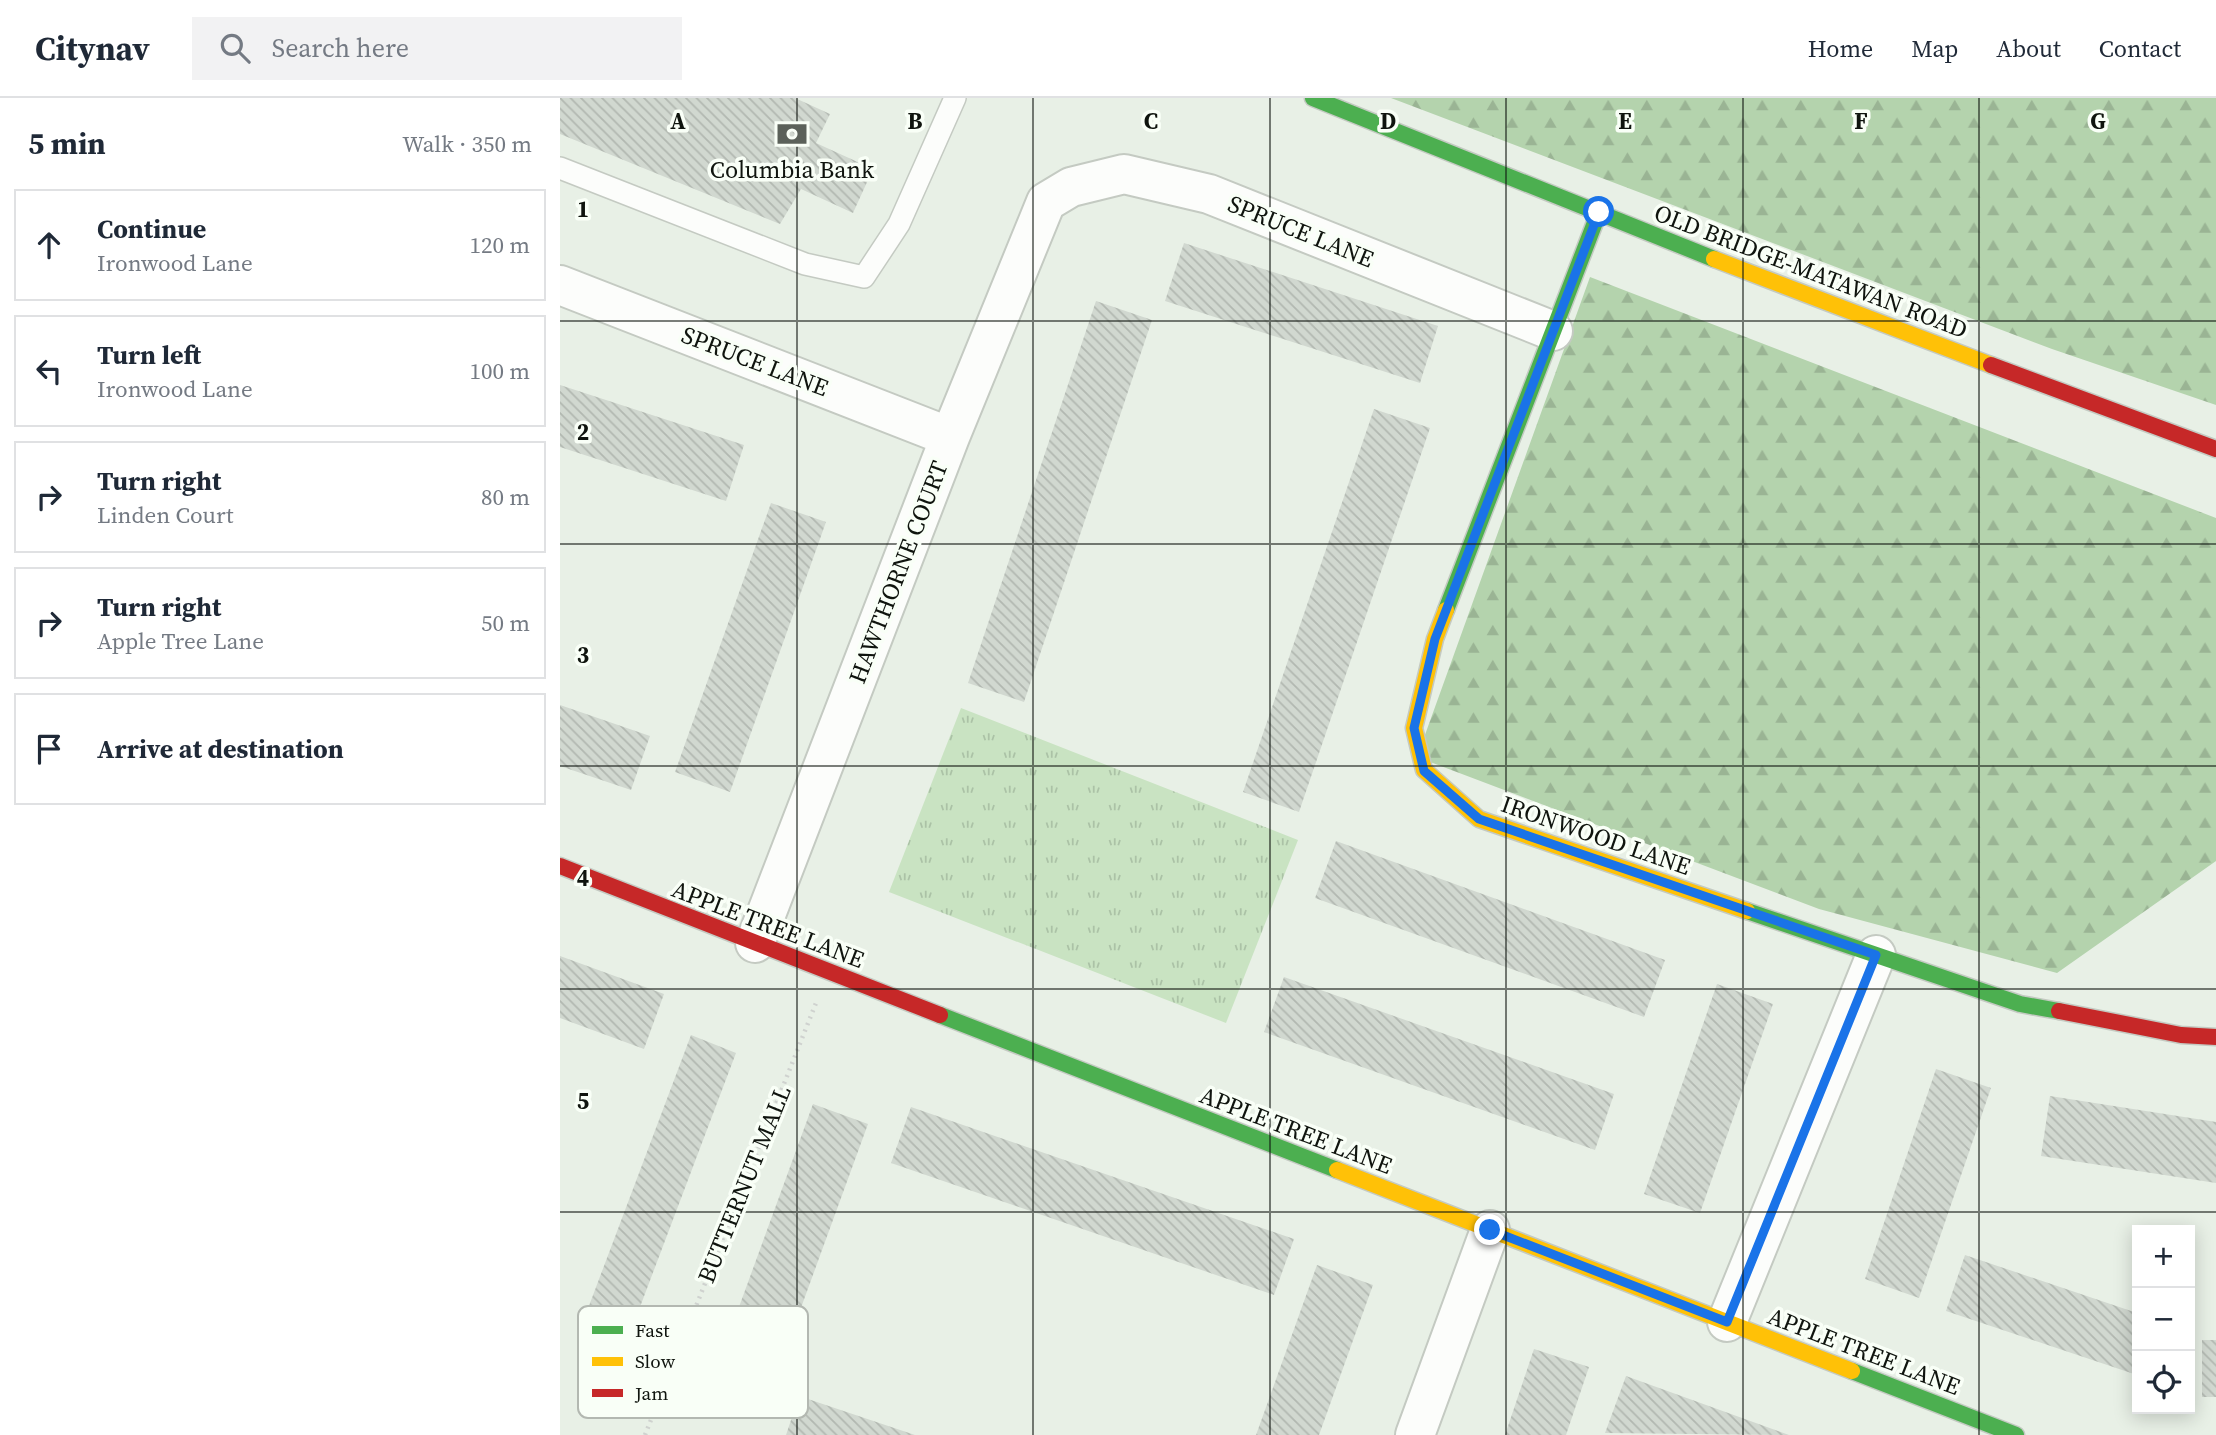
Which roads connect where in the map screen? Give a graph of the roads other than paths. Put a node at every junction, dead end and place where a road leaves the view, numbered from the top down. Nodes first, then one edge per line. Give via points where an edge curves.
1 (1313, 98) edge
2 (947, 100) edge
3 (560, 168) edge
4 (1046, 202) joint
5 (1599, 212) junction
6 (560, 285) edge
7 (1553, 331) junction
8 (950, 437) junction
9 (2216, 449) edge
10 (560, 866) edge
11 (755, 943) junction
12 (1876, 955) junction
13 (2216, 1037) edge
14 (1490, 1230) junction
15 (1727, 1322) junction
16 (1415, 1435) edge
17 (2016, 1435) edge

1 - 5 street, OLD BRIDGE-MATAWAN ROAD
2 - 3 lane via 899,224 864,277 805,264
4 - 7 street, SPRUCE LANE via 1071,187 1124,174 1209,194
4 - 8 street, HAWTHORNE COURT
5 - 7 street, IRONWOOD LANE
5 - 9 street, OLD BRIDGE-MATAWAN ROAD via 1794,291
6 - 8 street, SPRUCE LANE
7 - 12 street, IRONWOOD LANE via 1435,639 1414,728 1424,771 1479,819
8 - 11 street, HAWTHORNE COURT
10 - 11 street, APPLE TREE LANE
11 - 14 street, APPLE TREE LANE
12 - 13 street, IRONWOOD LANE via 2020,1004 2181,1035
12 - 15 street
14 - 15 street, APPLE TREE LANE
14 - 16 street
15 - 17 street, APPLE TREE LANE

